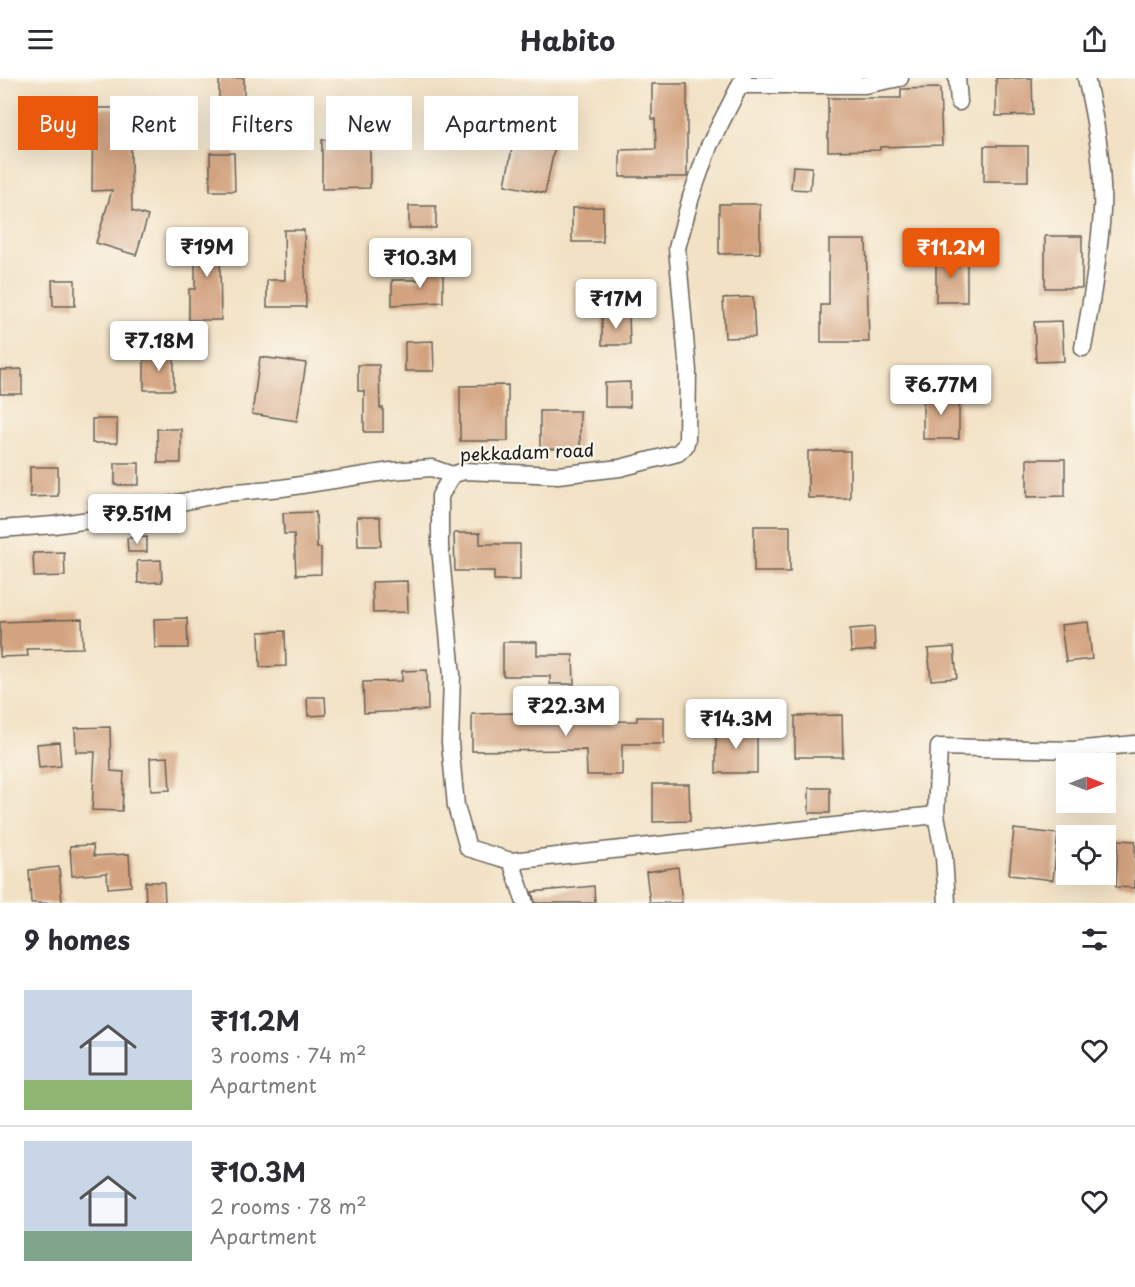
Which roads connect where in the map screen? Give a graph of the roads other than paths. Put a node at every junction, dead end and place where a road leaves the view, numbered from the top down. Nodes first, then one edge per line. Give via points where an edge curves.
1 (900, 78) edge
2 (957, 78) edge
3 (1086, 78) edge
4 (741, 82) edge
5 (959, 102) dead end
6 (1083, 348) dead end
7 (452, 475) junction
8 (0, 529) edge
9 (1135, 744) edge
10 (936, 815) junction
11 (511, 861) junction
12 (525, 903) edge
13 (947, 903) edge

1 - 4 street via 865,85
2 - 5 street
3 - 6 street via 1098,130 1102,208
4 - 7 street, pekkadam road via 709,146 677,248 688,371 685,446 678,453 620,468 558,475 464,471
7 - 8 street via 432,468 391,471 225,493 110,517
7 - 11 street, pekkadam road via 440,496 440,547 452,675 450,742 456,806 468,848
9 - 10 street via 1074,750 939,747
10 - 11 street
10 - 13 street
11 - 12 street

